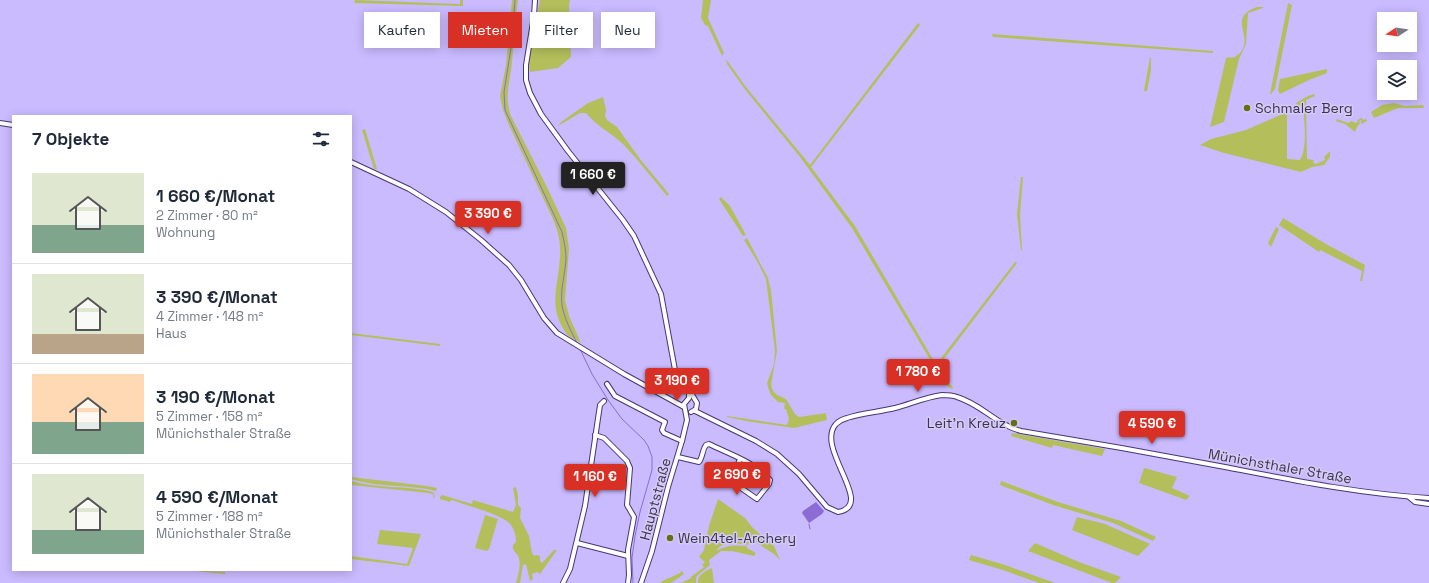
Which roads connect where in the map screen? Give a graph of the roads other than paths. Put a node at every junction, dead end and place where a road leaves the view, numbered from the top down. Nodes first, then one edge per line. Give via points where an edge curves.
1 (535, 0) edge
2 (0, 123) edge
3 (12, 125) edge
4 (352, 162) edge
5 (607, 384) dead end
6 (687, 387) junction
7 (688, 400) junction
8 (604, 401) dead end
9 (675, 401) junction
10 (696, 403) junction
11 (685, 408) junction
12 (693, 411) junction
13 (704, 415) junction
14 (687, 420) junction
15 (595, 435) junction
16 (682, 441) junction
17 (678, 457) junction
18 (740, 459) junction
19 (1409, 497) junction
20 (1429, 498) edge
21 (1429, 504) edge
22 (577, 543) junction
23 (628, 556) junction
24 (563, 583) edge
25 (628, 583) edge
26 (641, 583) edge

1 - 6 street via 526,65 526,80 530,93 535,105 564,146 634,236 661,294 675,370
2 - 3 street
4 - 9 street, Münichsthaler Straße via 419,194 446,212 503,259 548,324 558,333 628,377
5 - 16 street via 615,396 664,422 664,433
6 - 7 street via 690,393
6 - 10 street
7 - 9 street
7 - 10 street via 692,399
7 - 11 street
8 - 15 street via 600,405
9 - 11 street, Münichsthaler Straße
10 - 12 street, Hauptstraße
10 - 13 street
11 - 12 street, Münichsthaler Straße
11 - 14 street, Hauptstraße
12 - 13 street, Münichsthaler Straße
12 - 14 street, Hauptstraße
13 - 19 street, Münichsthaler Straße via 777,454 827,507 838,512 850,505 852,498 831,445 836,425 846,418 942,395 969,401 1004,424 1021,431 1335,487
14 - 16 street, Hauptstraße
15 - 22 street via 588,494
15 - 23 street via 604,438 627,461 630,468 627,505 634,517
16 - 17 street, Hauptstraße
17 - 18 street via 699,462 704,447 709,444
17 - 26 street, Hauptstraße via 654,546
18 - 18 street via 731,481 757,499 770,480
19 - 20 street, Münichsthaler Straße
19 - 21 street via 1415,502
22 - 23 street
22 - 24 street
23 - 25 street

